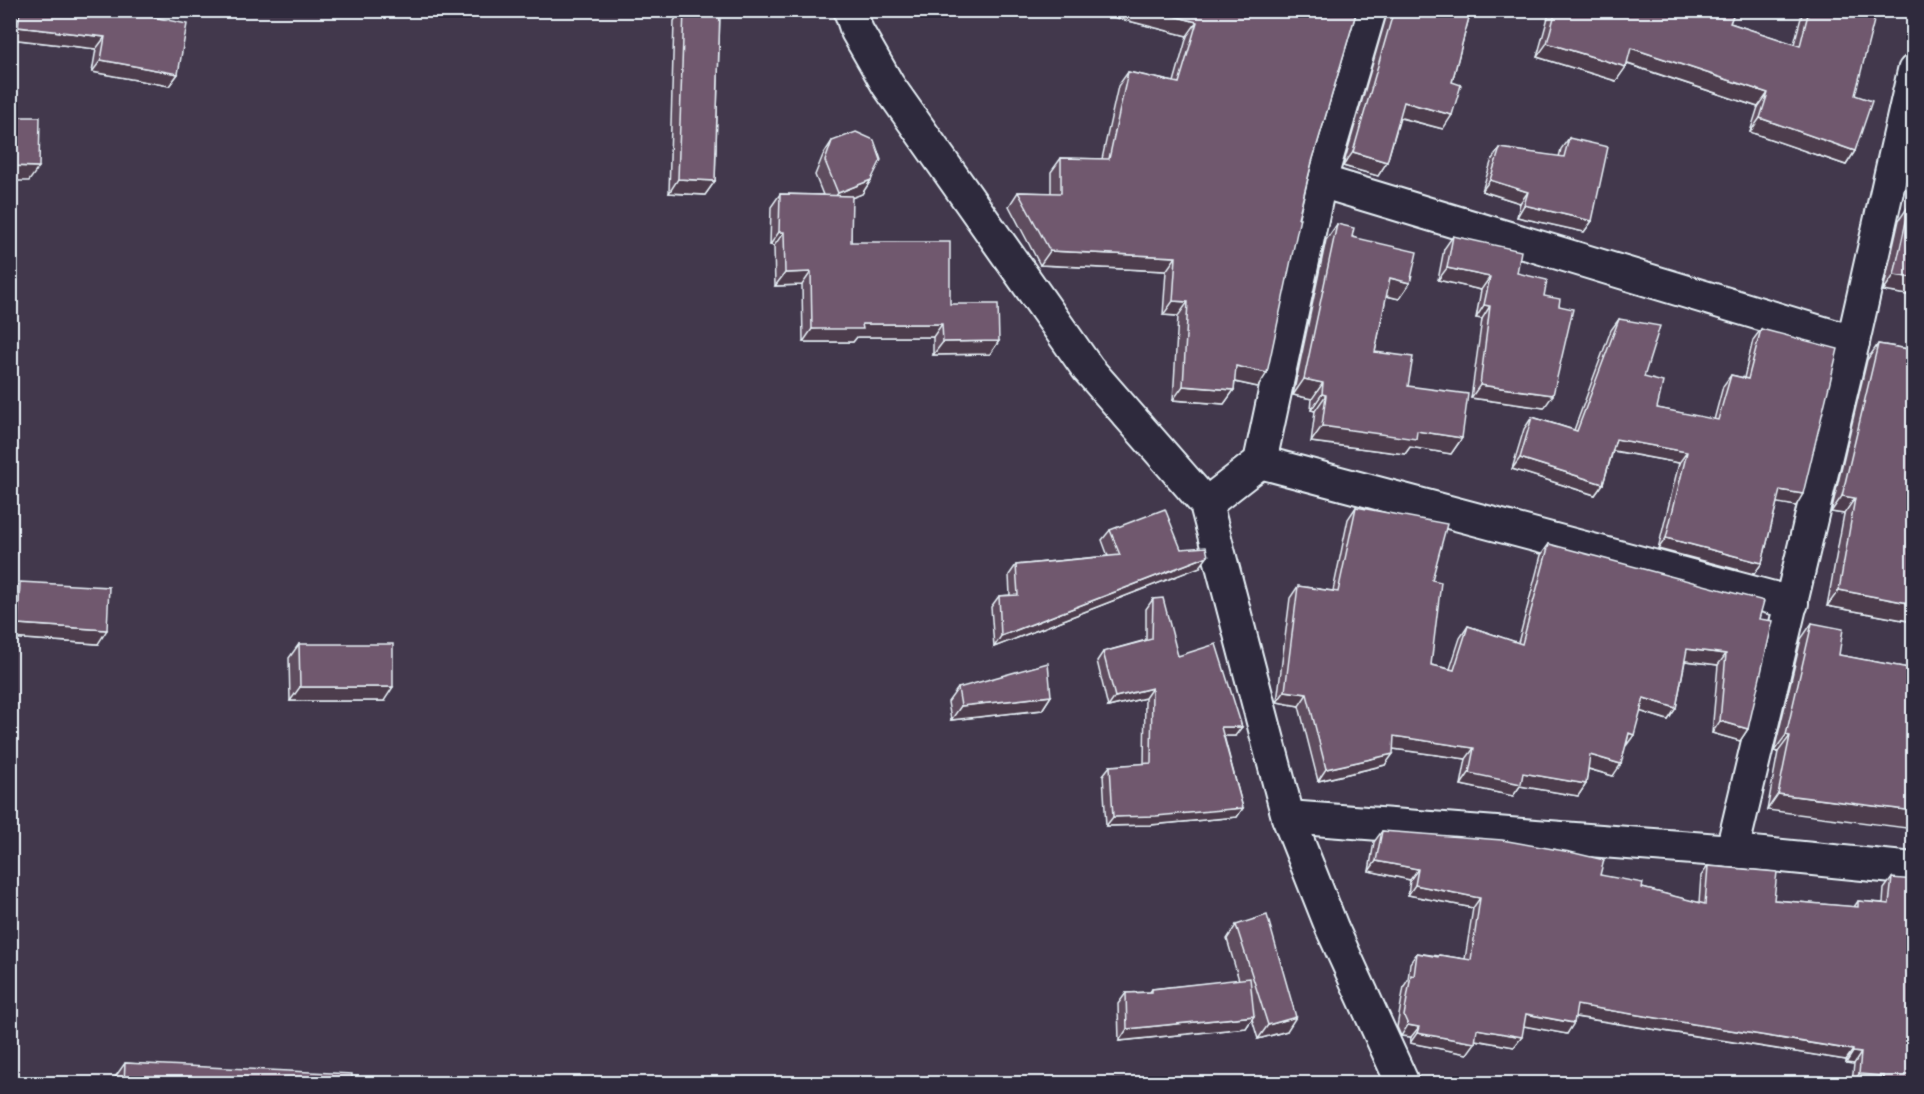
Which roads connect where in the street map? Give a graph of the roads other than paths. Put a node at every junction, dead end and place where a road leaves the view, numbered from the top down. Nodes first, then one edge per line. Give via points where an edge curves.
1 (850, 10) edge
2 (1370, 10) edge
3 (1914, 71) edge
4 (1320, 181) junction
5 (1899, 201) edge
6 (1853, 342) junction
7 (1260, 462) junction
8 (1206, 504) junction
9 (1792, 603) junction
10 (1288, 817) junction
11 (1732, 851) junction
12 (1914, 869) edge
13 (1403, 1083) edge

1 - 8 street via 857,31 888,84 1088,369
2 - 4 street
3 - 5 street
4 - 6 street
4 - 7 street
5 - 6 street
6 - 9 street
7 - 8 street
7 - 9 street
8 - 10 street
9 - 11 street
10 - 11 street
10 - 13 street via 1332,927
11 - 12 street

